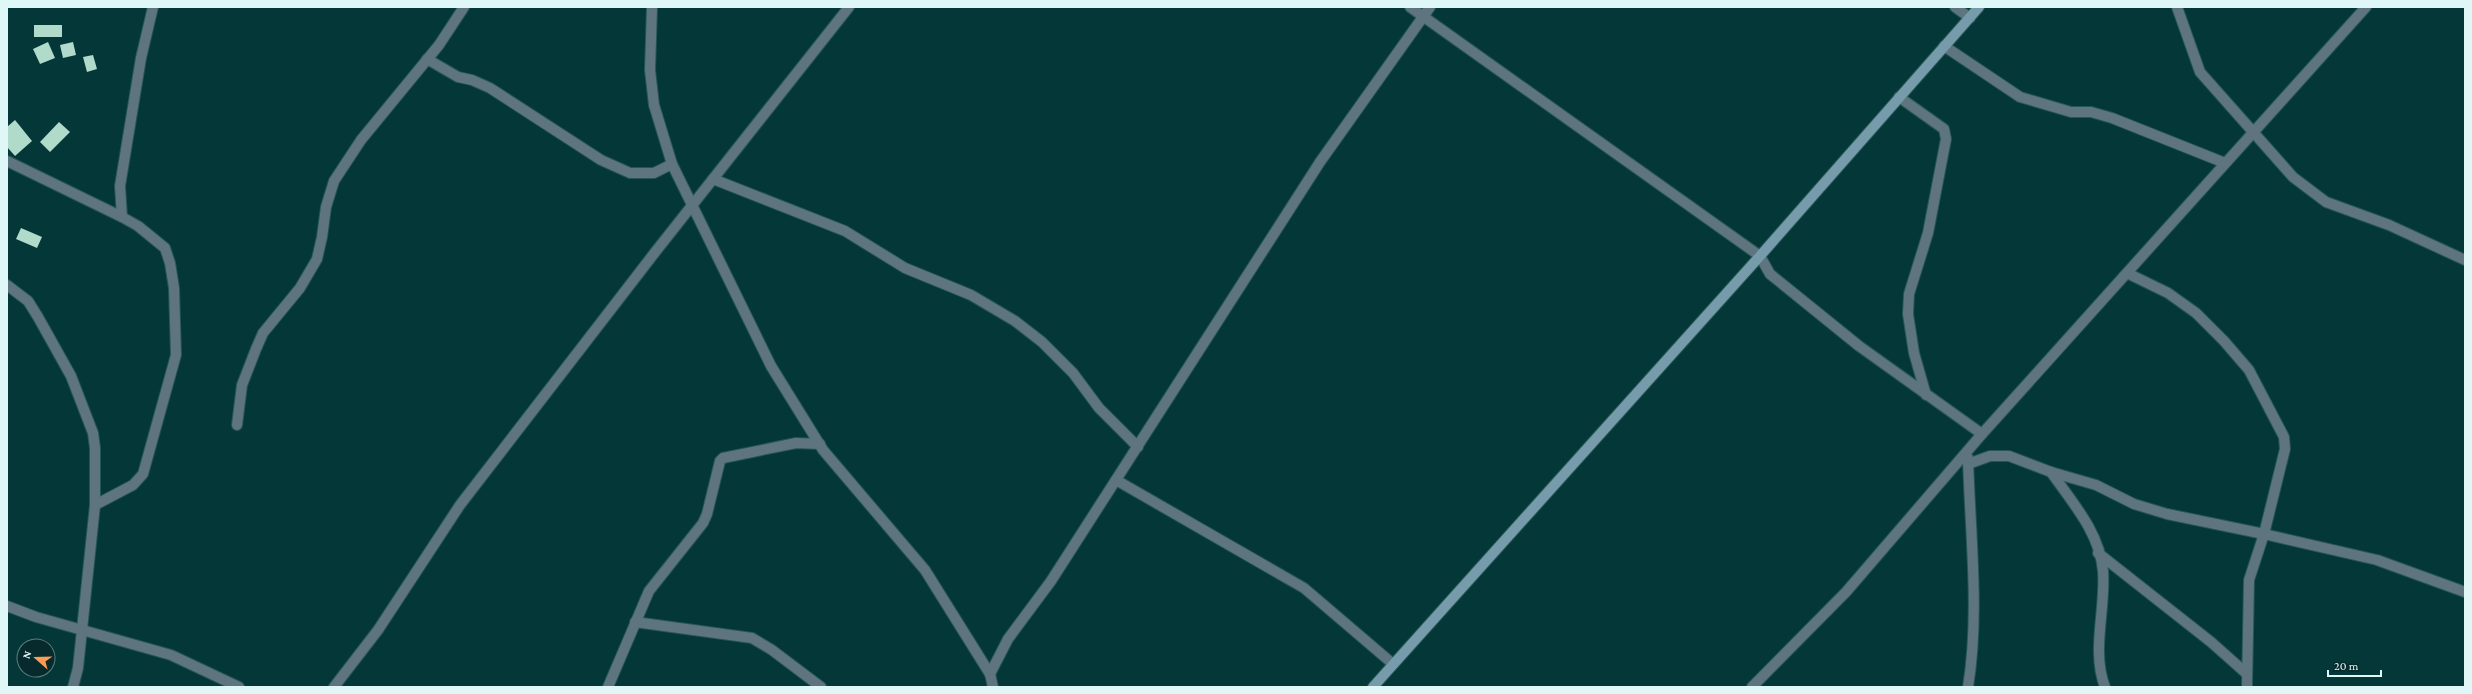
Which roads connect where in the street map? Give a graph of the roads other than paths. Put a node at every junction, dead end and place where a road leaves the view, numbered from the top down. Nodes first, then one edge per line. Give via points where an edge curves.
1 (153, 7) edge
2 (464, 7) edge
3 (652, 7) edge
4 (849, 7) edge
5 (1410, 7) edge
6 (1430, 7) edge
7 (1955, 7) edge
8 (1978, 7) edge
9 (2177, 7) edge
10 (2366, 7) edge
11 (1424, 16) junction
12 (1970, 18) junction
13 (1944, 46) junction
14 (427, 59) junction
15 (1899, 97) junction
16 (2253, 133) junction
17 (7, 160) edge
18 (2225, 163) junction
19 (672, 164) junction
20 (713, 179) junction
21 (693, 204) junction
22 (122, 217) junction
23 (1760, 256) junction
24 (2465, 260) edge
25 (2127, 273) junction
26 (7, 285) edge
27 (1926, 396) junction
28 (237, 425) dead end
29 (1982, 434) junction
30 (820, 444) junction
31 (1138, 447) junction
32 (1968, 452) junction
33 (1968, 464) junction
34 (2051, 472) junction
35 (1116, 480) junction
36 (95, 505) junction
37 (2264, 534) junction
38 (2098, 553) junction
39 (2465, 592) edge
40 (7, 606) edge
41 (635, 622) junction
42 (80, 630) junction
43 (1393, 664) junction
44 (990, 674) junction
45 (2247, 674) junction
46 (73, 687) edge
47 (239, 687) edge
48 (334, 687) edge
49 (608, 687) edge
50 (821, 687) edge
51 (993, 687) edge
52 (1373, 687) edge
53 (1752, 687) edge
54 (1968, 687) edge
55 (2105, 687) edge
56 (2247, 687) edge

1 - 22 street via 141,58 120,186
2 - 14 street
3 - 19 street via 650,70 654,105
4 - 20 street
5 - 11 street
6 - 11 street
7 - 12 street
8 - 12 main road
9 - 16 street via 2200,72
10 - 16 street
11 - 23 street
11 - 31 street via 1316,169
12 - 13 main road
13 - 15 main road
13 - 18 street via 2020,97 2044,106 2071,112 2091,112 2112,118
14 - 19 street via 458,77 490,88 601,160 630,173 654,172
14 - 28 street via 361,140 334,181 326,208 317,259 300,288 261,338 242,385
15 - 23 main road
15 - 27 street via 1944,129 1946,139 1928,233 1909,294 1908,314 1914,353
16 - 18 street
16 - 24 street via 2293,177 2326,202 2389,225
17 - 22 street
18 - 25 street
19 - 21 street
20 - 21 street
20 - 31 street via 844,231 905,268 971,295 1015,321 1042,342 1073,373 1099,408
21 - 30 street via 772,366
21 - 48 street via 460,505 378,630
22 - 36 street via 138,226 165,248 174,288 176,355 142,474 133,485
23 - 27 street via 1770,274
23 - 43 main road
25 - 29 street
25 - 37 street via 2168,293 2196,313 2249,370 2272,412 2284,437 2285,449
26 - 36 street via 28,301 71,376 93,433
27 - 29 street
29 - 32 street
30 - 41 street via 796,443 723,458 703,523 649,591
30 - 44 street via 925,570
31 - 35 street
32 - 33 street
32 - 53 street via 1846,592
33 - 34 street via 1990,456 2009,456
33 - 54 street via 1974,618 1973,658
34 - 37 street via 2096,485 2134,504 2167,514
34 - 38 street via 2093,533
35 - 43 street via 1304,588
35 - 44 street via 1050,581 1008,639
36 - 42 street
37 - 39 street via 2377,560
37 - 45 street via 2249,580
38 - 45 street via 2211,642
38 - 55 street via 2103,570 2098,658
40 - 42 street
41 - 49 street
41 - 50 street via 752,638 778,654
42 - 46 street via 78,668
42 - 47 street via 171,655
43 - 52 main road
44 - 51 street
45 - 56 street

